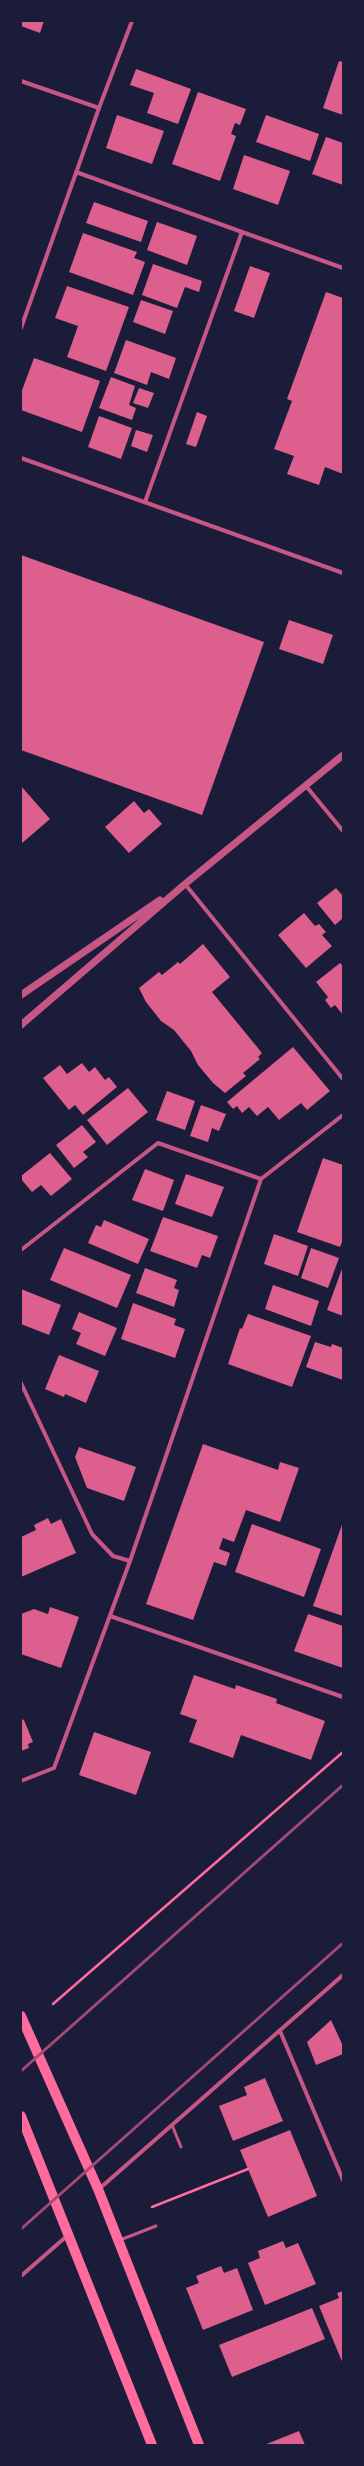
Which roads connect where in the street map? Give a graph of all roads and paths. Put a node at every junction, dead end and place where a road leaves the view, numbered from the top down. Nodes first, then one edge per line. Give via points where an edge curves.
1 (132, 21) edge
2 (21, 81) edge
3 (99, 108) junction
4 (76, 172) junction
5 (242, 232) junction
6 (343, 268) edge
7 (21, 328) edge
8 (21, 458) edge
9 (145, 502) junction
10 (343, 573) edge
11 (343, 755) edge
12 (306, 786) junction
13 (343, 831) edge
14 (185, 884) junction
15 (21, 995) edge
16 (21, 1025) edge
17 (343, 1079) edge
18 (343, 1115) edge
19 (261, 1179) junction
20 (21, 1250) edge
21 (21, 1383) edge
22 (130, 1561) junction
23 (110, 1616) junction
24 (343, 1697) edge
25 (343, 1752) edge
26 (21, 1781) edge
27 (343, 1975) edge
28 (53, 2004) dead end
29 (21, 2016) edge
30 (280, 2030) junction
31 (21, 2116) edge
32 (172, 2125) junction
33 (181, 2147) dead end
34 (248, 2169) dead end
35 (343, 2180) edge
36 (98, 2189) junction
37 (150, 2208) dead end
38 (156, 2226) dead end
39 (68, 2235) junction
40 (118, 2241) junction
41 (21, 2276) edge
42 (152, 2445) edge
43 (199, 2445) edge

1 - 3 street
2 - 3 street
3 - 4 street
4 - 5 street
4 - 7 street
5 - 6 street
5 - 9 street
8 - 9 street
9 - 10 street
11 - 12 street
12 - 13 street
12 - 14 street
14 - 15 street
14 - 16 street
14 - 17 street
18 - 19 street
19 - 20 street via 158,1142
19 - 22 street
21 - 22 street via 92,1534 113,1556
22 - 23 street
23 - 24 street
23 - 26 street via 54,1768
25 - 28 path
27 - 30 street
29 - 36 main road
30 - 32 street
30 - 35 street
31 - 39 main road
32 - 33 lane
32 - 36 street
34 - 37 path
36 - 40 main road
38 - 40 lane
39 - 41 street
39 - 42 main road
40 - 43 main road

